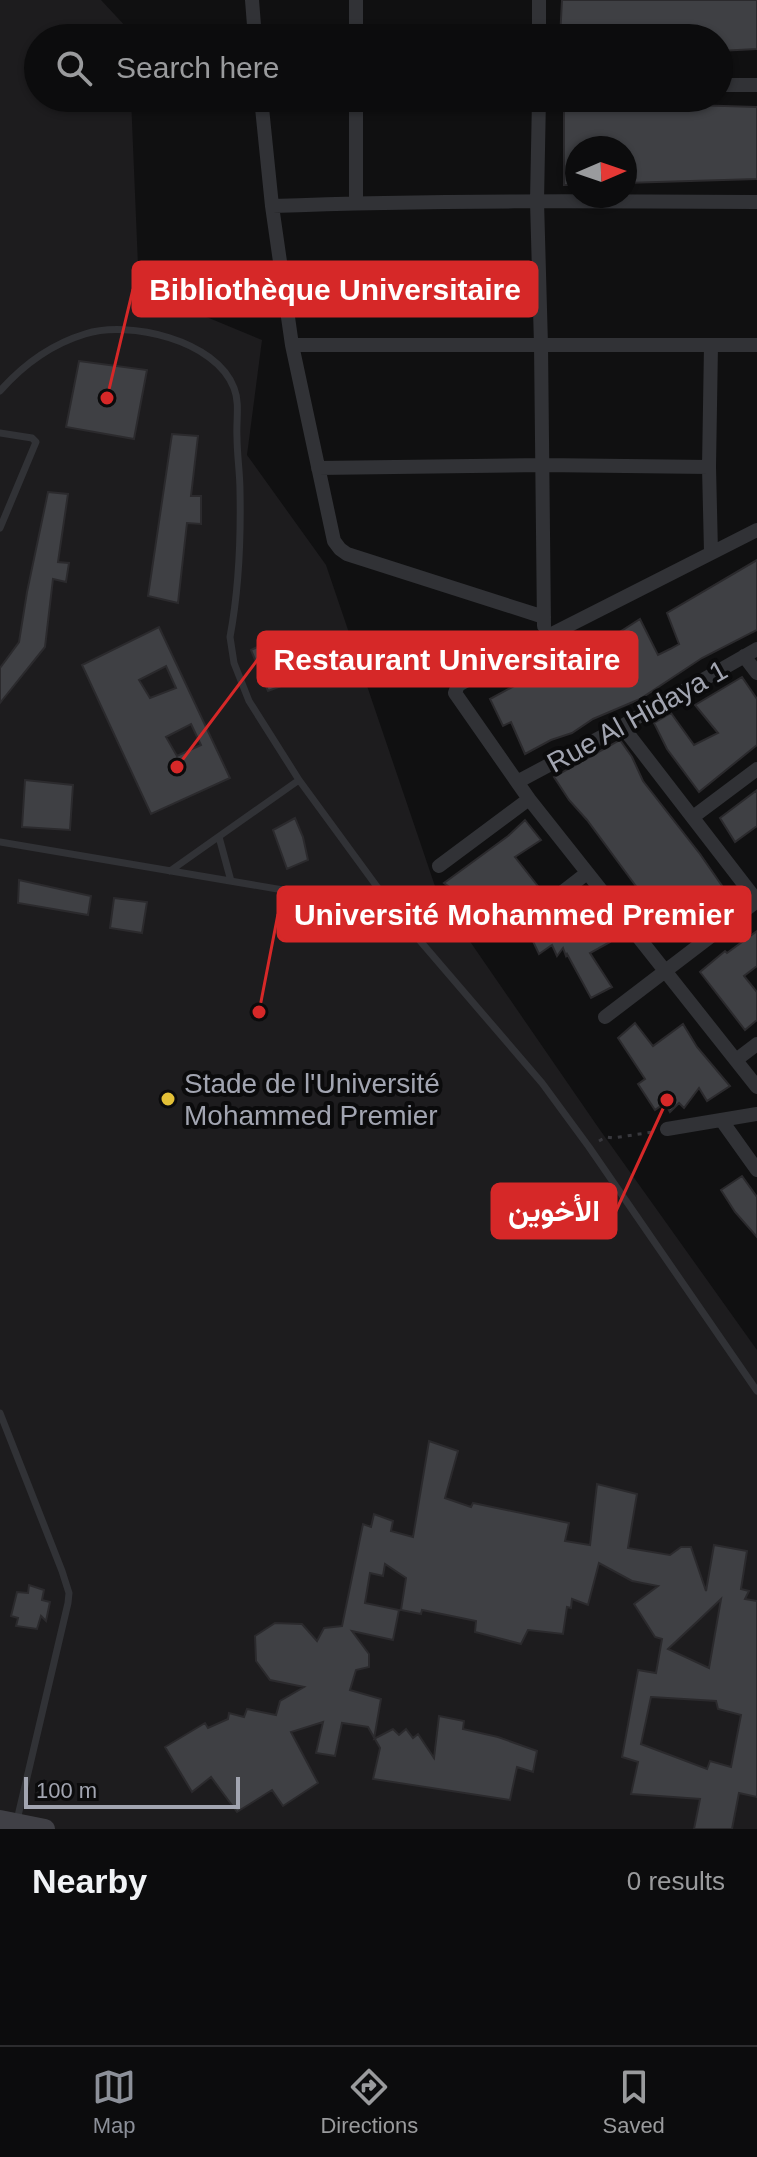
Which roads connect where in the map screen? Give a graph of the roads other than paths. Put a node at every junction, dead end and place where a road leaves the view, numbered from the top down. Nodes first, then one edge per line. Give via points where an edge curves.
1 (252, 0) edge
2 (356, 0) edge
3 (539, 0) edge
4 (254, 24) edge
5 (356, 24) edge
6 (539, 24) edge
7 (733, 85) edge
8 (757, 85) edge
9 (262, 112) edge
10 (356, 112) edge
11 (539, 112) edge
12 (537, 201) junction
13 (757, 202) edge
14 (356, 203) junction
15 (272, 206) junction
16 (292, 345) junction
17 (541, 345) junction
18 (711, 345) junction
19 (757, 345) edge
20 (0, 391) edge
21 (0, 433) edge
22 (542, 465) junction
23 (709, 467) junction
24 (318, 468) junction
25 (0, 528) edge
26 (757, 530) edge
27 (711, 552) junction
28 (544, 617) junction
29 (544, 638) junction
30 (751, 653) edge
31 (757, 673) edge
32 (622, 726) junction
33 (757, 769) edge
34 (299, 780) junction
35 (517, 782) junction
36 (529, 799) junction
37 (693, 817) junction
38 (219, 837) junction
39 (0, 842) edge
40 (439, 866) dead end
41 (170, 871) junction
42 (587, 873) junction
43 (231, 881) junction
44 (757, 901) edge
45 (397, 914) junction
46 (520, 925) dead end
47 (665, 971) junction
48 (605, 1017) dead end
49 (757, 1044) edge
50 (736, 1060) junction
51 (757, 1087) edge
52 (757, 1114) edge
53 (722, 1121) junction
54 (667, 1129) road end
55 (757, 1170) edge
56 (757, 1391) edge
57 (0, 1413) edge
58 (26, 1826) edge

1 - 4 street
2 - 5 street
3 - 6 street
7 - 8 street
9 - 15 street
10 - 14 street
11 - 12 street
12 - 13 street
12 - 14 street
12 - 17 street
14 - 15 street
15 - 16 street
16 - 17 street
16 - 24 street
17 - 18 street
17 - 22 street
18 - 19 street
18 - 23 street
20 - 34 lane via 48,351 83,334 112,329 177,339 206,354 229,378 236,395 240,491 231,649 249,701
21 - 25 lane via 36,442
22 - 23 street
22 - 24 street
22 - 28 street
23 - 27 street
24 - 28 street via 332,535 343,552
26 - 27 street
27 - 29 street
28 - 29 street
29 - 35 street via 455,689
30 - 31 street
30 - 32 street, Rue Al Hidaya 1
32 - 35 street, Rue Al Hidaya 1
32 - 37 street
33 - 37 street
34 - 38 lane
34 - 45 lane
35 - 36 street
36 - 40 street
36 - 42 street
37 - 44 street
38 - 41 lane
38 - 43 lane
39 - 41 lane
41 - 43 lane
42 - 46 street
42 - 47 street
43 - 45 lane
44 - 47 street
45 - 56 lane via 542,1083
47 - 48 street
47 - 50 street
49 - 50 street
50 - 51 street
52 - 53 street
53 - 54 street
53 - 55 street
57 - 58 lane via 69,1593

